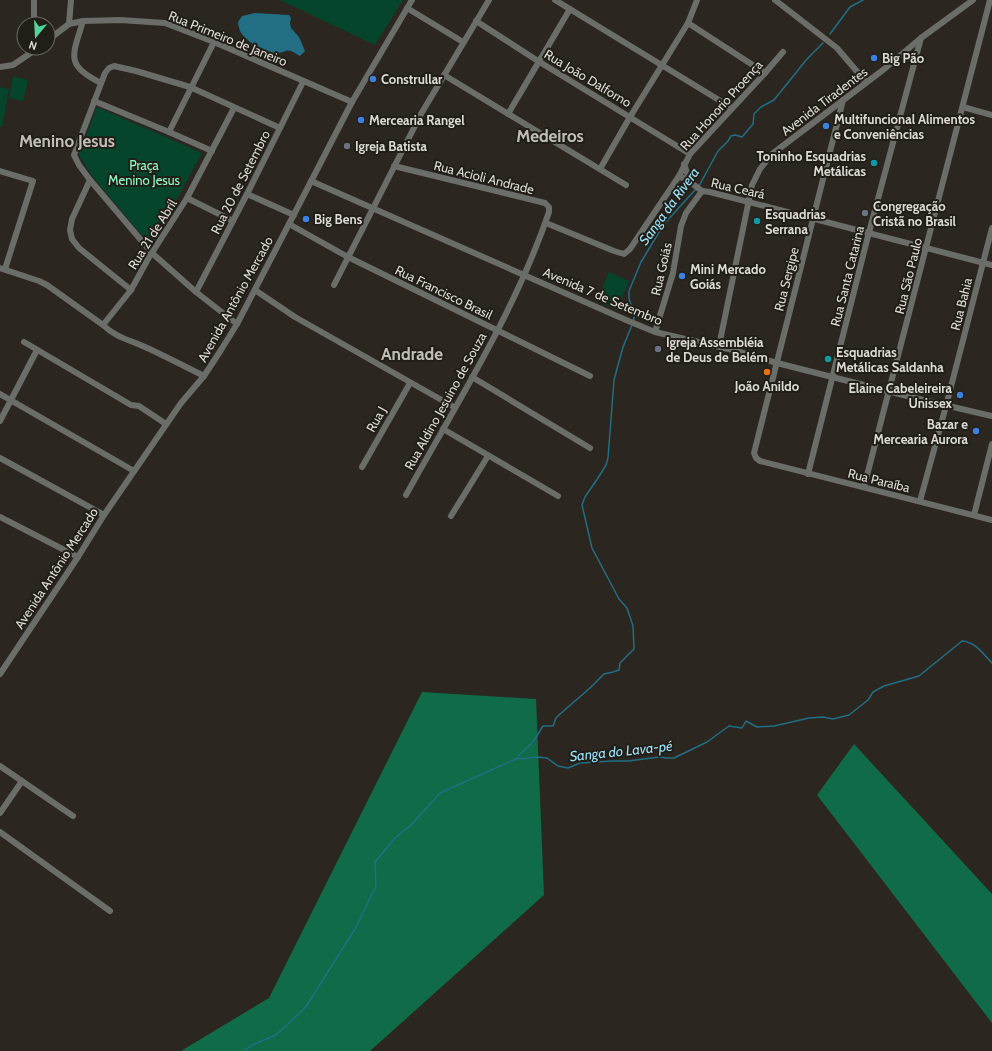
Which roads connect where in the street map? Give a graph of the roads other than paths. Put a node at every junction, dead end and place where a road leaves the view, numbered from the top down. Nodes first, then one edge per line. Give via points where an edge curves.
1 (34, 0) edge
2 (71, 0) edge
3 (412, 0) edge
4 (489, 0) edge
5 (555, 0) edge
6 (697, 0) edge
7 (775, 0) edge
8 (973, 0) edge
9 (990, 0) edge
10 (407, 8) junction
11 (570, 9) junction
12 (34, 16) edge
13 (83, 21) junction
14 (476, 21) junction
15 (69, 24) junction
16 (688, 24) junction
17 (56, 34) edge
18 (921, 38) junction
19 (214, 42) junction
20 (463, 42) junction
21 (783, 52) dead end
22 (25, 56) edge
23 (538, 61) junction
24 (662, 65) junction
25 (0, 67) edge
26 (765, 73) junction
27 (444, 75) junction
28 (303, 82) junction
29 (866, 82) junction
30 (101, 83) junction
31 (190, 88) junction
32 (843, 100) junction
33 (94, 102) junction
34 (352, 102) junction
35 (963, 107) junction
36 (234, 108) junction
37 (732, 108) junction
38 (508, 114) junction
39 (992, 115) edge
40 (630, 117) junction
41 (280, 128) junction
42 (169, 132) junction
43 (212, 151) junction
44 (690, 154) junction
45 (684, 164) junction
46 (394, 166) junction
47 (600, 170) junction
48 (0, 171) edge
49 (679, 176) junction
50 (90, 180) junction
51 (311, 181) junction
52 (690, 182) junction
53 (626, 185) dead end
54 (700, 190) junction
55 (247, 194) junction
56 (187, 198) junction
57 (749, 202) junction
58 (373, 208) junction
59 (294, 215) junction
60 (813, 219) junction
61 (233, 221) junction
62 (546, 223) junction
63 (289, 224) junction
64 (992, 228) edge
65 (869, 233) junction
66 (927, 248) junction
67 (152, 253) junction
68 (348, 257) junction
69 (982, 263) junction
70 (992, 265) edge
71 (2, 269) edge
72 (525, 275) junction
73 (334, 285) dead end
74 (131, 290) junction
75 (254, 290) junction
76 (196, 292) junction
77 (237, 324) junction
78 (103, 325) junction
79 (497, 330) junction
80 (655, 332) junction
81 (24, 342) dead end
82 (718, 346) junction
83 (37, 350) junction
84 (777, 363) junction
85 (204, 376) junction
86 (590, 376) dead end
87 (472, 377) junction
88 (833, 377) junction
89 (410, 383) junction
90 (890, 391) junction
91 (0, 394) edge
92 (11, 401) junction
93 (946, 406) junction
94 (454, 408) junction
95 (992, 416) edge
96 (0, 421) edge
97 (166, 424) junction
98 (443, 429) junction
99 (992, 444) edge
100 (590, 448) dead end
101 (488, 456) junction
102 (0, 458) edge
103 (760, 461) joint
104 (362, 467) dead end
105 (134, 472) junction
106 (808, 474) junction
107 (864, 487) junction
108 (406, 495) dead end
109 (558, 496) dead end
110 (920, 501) junction
111 (104, 515) junction
112 (974, 515) junction
113 (451, 516) dead end
114 (0, 517) edge
115 (992, 520) edge
116 (78, 557) junction
117 (0, 674) edge
118 (0, 766) edge
119 (22, 781) junction
120 (0, 813) edge
121 (73, 816) dead end
122 (0, 832) edge
123 (110, 911) dead end

1 - 12 street
2 - 15 street
3 - 10 street, Avenida Antônio Mercado
4 - 14 street
5 - 11 street
6 - 16 street
7 - 29 street via 837,48
8 - 18 street, Avenida Tiradentes
9 - 35 street, Rua São Paulo
10 - 20 street
10 - 34 street, Avenida Antônio Mercado
11 - 23 street
11 - 24 street
13 - 15 street, Rua Primeiro de Janeiro
13 - 19 street, Rua Primeiro de Janeiro via 165,23
13 - 30 street via 74,61 79,70
14 - 20 street
14 - 23 street, Rua João Dalforno
15 - 17 street, Rua Primeiro de Janeiro
16 - 24 street
16 - 26 street
18 - 29 street, Avenida Tiradentes
18 - 65 street, Rua Santa Catarina
19 - 28 street, Rua Primeiro de Janeiro
19 - 31 street
20 - 27 street
21 - 26 street, Rua Honorio Proença
22 - 25 street via 13,65
23 - 38 street
23 - 40 street, Rua João Dalforno
24 - 37 street
24 - 40 street
26 - 37 street, Rua Honorio Proença
27 - 38 street
27 - 46 street via 420,114
28 - 34 street, Rua Primeiro de Janeiro
28 - 41 street, Rua 20 de Setembro
29 - 32 street, Avenida Tiradentes
30 - 31 street via 109,68 114,66
30 - 33 street
31 - 36 street
31 - 42 street
32 - 57 street, Avenida Tiradentes via 772,154 752,185
32 - 60 street, Rua Sergipe
33 - 42 street
33 - 50 street via 74,155
34 - 51 street, Avenida Antônio Mercado
35 - 39 street
35 - 66 street, Rua São Paulo
36 - 41 street
36 - 43 street, Rua 21 de Abril
37 - 44 street, Rua Honorio Proença
38 - 47 street
40 - 44 street, Rua João Dalforno
40 - 47 street
41 - 55 street, Rua 20 de Setembro
42 - 43 street
43 - 56 street, Rua 21 de Abril
44 - 45 street, Rua Honorio Proença
45 - 49 street, Rua Honorio Proença
45 - 52 street
46 - 58 street
46 - 62 street, Rua Acioli Andrade via 545,203 549,207
47 - 53 street
48 - 71 street via 33,181
49 - 52 street, Rua Ceará
49 - 62 street, Rua Honorio Proença via 630,249 624,254
50 - 67 street
50 - 74 street via 72,219 72,239 79,248
51 - 58 street, Avenida 7 de Setembro
51 - 59 street, Avenida Antônio Mercado
52 - 54 street, Rua Ceará
54 - 57 street, Rua Ceará
54 - 80 street, Rua Goiás via 681,226 673,273
55 - 59 street
55 - 61 street, Rua 20 de Setembro
56 - 61 street
56 - 67 street, Rua 21 de Abril
57 - 60 street, Rua Ceará
57 - 82 street, Avenida Tiradentes
58 - 68 street
58 - 72 street, Avenida 7 de Setembro
59 - 63 street, Avenida Antônio Mercado
60 - 65 street, Rua Ceará
60 - 84 street, Rua Sergipe
61 - 76 street, Rua 20 de Setembro
62 - 72 street, Rua Aldino Jesuino de Souza
63 - 68 street, Rua Francisco Brasil
63 - 75 street, Avenida Antônio Mercado
64 - 69 street, Rua Bahia
65 - 66 street, Rua Ceará
65 - 88 street, Rua Santa Catarina
66 - 69 street, Rua Ceará
66 - 90 street, Rua São Paulo
67 - 74 street, Rua 21 de Abril
67 - 76 street
68 - 73 street
68 - 79 street, Rua Francisco Brasil
69 - 70 street, Rua Ceará
69 - 93 street, Rua Bahia
71 - 78 street via 47,285
72 - 79 street, Rua Aldino Jesuino de Souza
72 - 80 street, Avenida 7 de Setembro
74 - 78 street, Rua 21 de Abril
75 - 77 street, Avenida Antônio Mercado
75 - 89 street via 295,317
76 - 77 street
77 - 85 street, Avenida Antônio Mercado
78 - 85 street via 119,337
79 - 86 street, Rua Francisco Brasil
79 - 87 street, Rua Aldino Jesuino de Souza
80 - 82 street, Avenida 7 de Setembro
81 - 83 street
82 - 84 street, Avenida 7 de Setembro
83 - 92 street
83 - 97 street via 131,405 139,406
84 - 88 street, Avenida 7 de Setembro
84 - 103 street, Rua Sergipe via 754,453
85 - 97 street, Avenida Antônio Mercado
87 - 94 street, Rua Aldino Jesuino de Souza
87 - 100 street
88 - 90 street, Avenida 7 de Setembro
88 - 106 street, Rua Santa Catarina
89 - 94 street
89 - 104 street, Rua J
90 - 93 street, Avenida 7 de Setembro
90 - 107 street, Rua São Paulo
91 - 92 street
92 - 96 street
92 - 105 street
93 - 95 street, Avenida 7 de Setembro
93 - 110 street, Rua Bahia
94 - 98 street, Rua Aldino Jesuino de Souza
97 - 105 street, Avenida Antônio Mercado
98 - 101 street
98 - 108 street, Rua Aldino Jesuino de Souza
99 - 112 street
101 - 109 street
101 - 113 street
102 - 111 street
103 - 106 street, Rua Paraíba
105 - 111 street, Avenida Antônio Mercado
106 - 107 street, Rua Paraíba
107 - 110 street, Rua Paraíba
110 - 112 street, Rua Paraíba
111 - 116 street, Avenida Antônio Mercado
112 - 115 street, Rua Paraíba
114 - 116 street
116 - 117 street, Avenida Antônio Mercado
118 - 119 street
119 - 120 street
119 - 121 street
122 - 123 street

